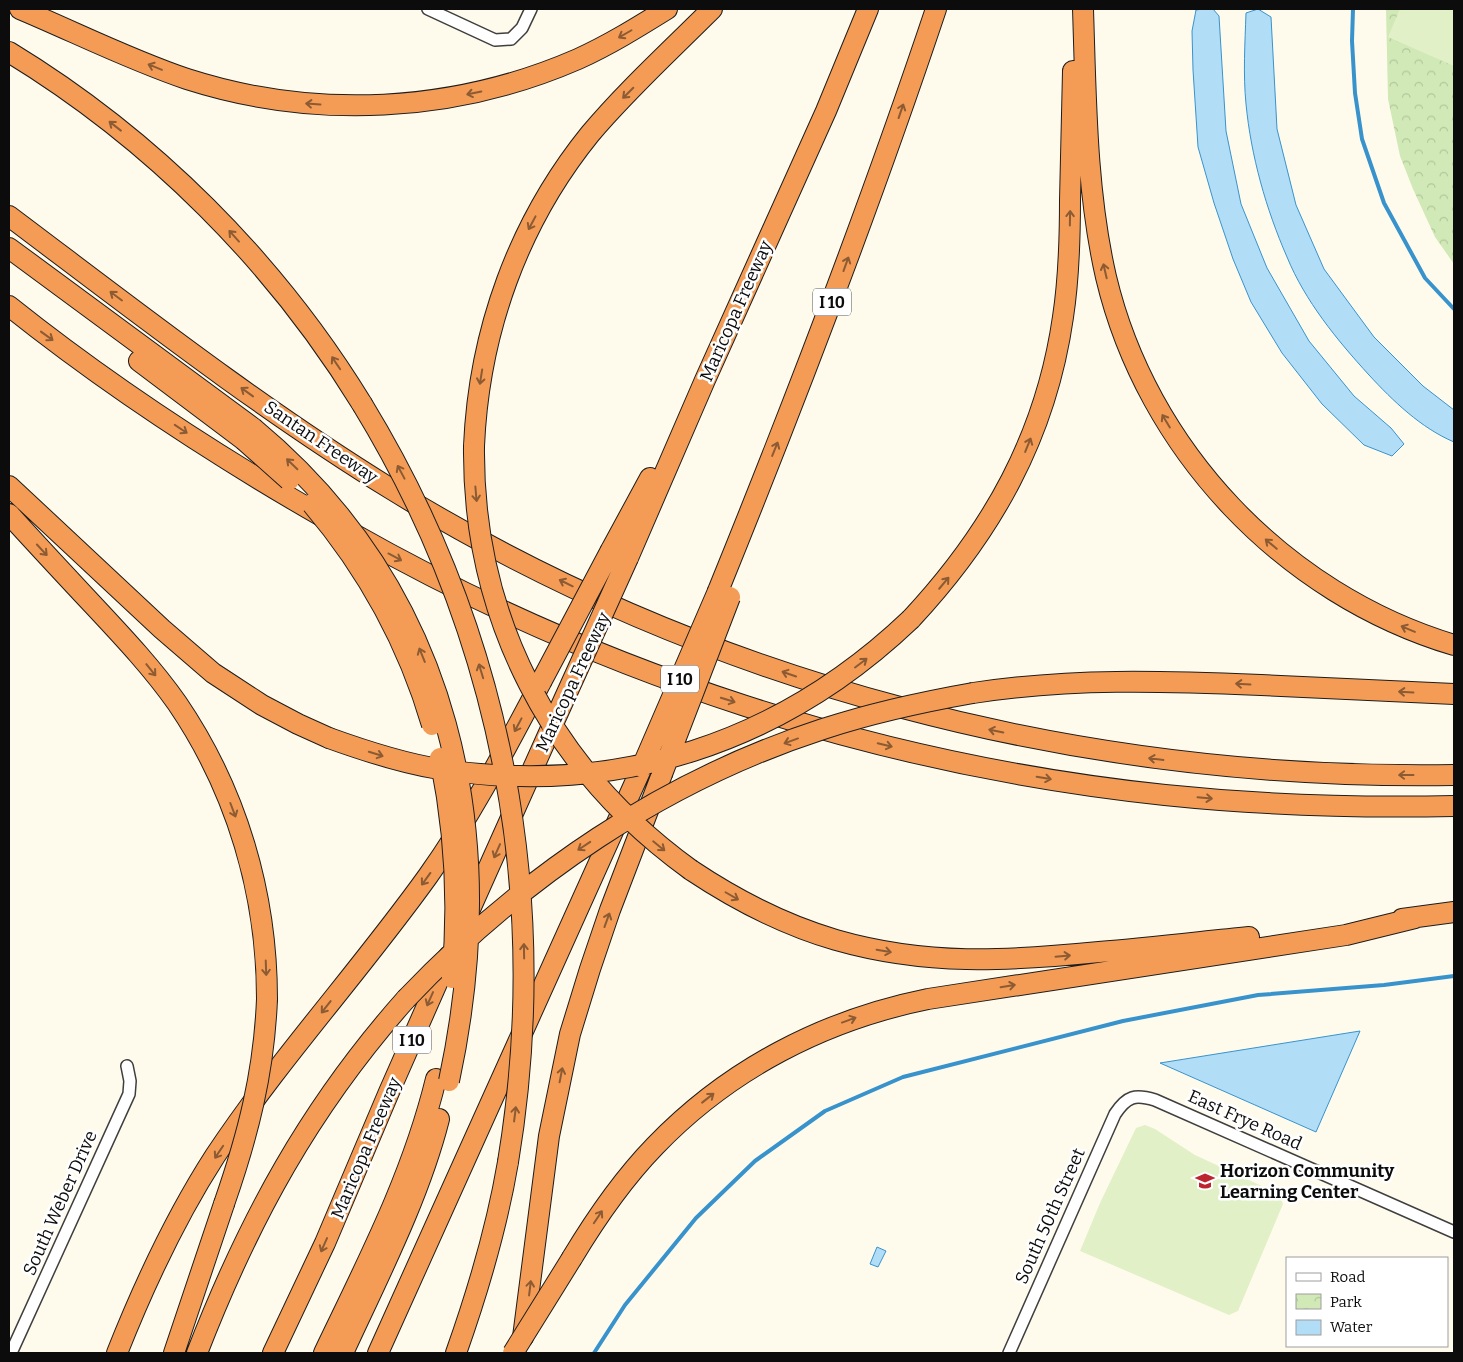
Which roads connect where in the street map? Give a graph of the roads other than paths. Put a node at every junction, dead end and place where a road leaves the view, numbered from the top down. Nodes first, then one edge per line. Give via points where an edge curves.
1 (20, 9) edge
2 (428, 9) edge
3 (531, 9) edge
4 (667, 9) edge
5 (712, 9) edge
6 (868, 9) edge
7 (936, 9) edge
8 (1074, 9) edge
9 (1083, 9) edge
10 (9, 52) edge
11 (9, 216) edge
12 (9, 248) edge
13 (9, 265) edge
14 (9, 306) edge
15 (248, 434) junction
16 (9, 486) edge
17 (9, 514) edge
18 (620, 554) junction
19 (724, 594) junction
20 (1454, 645) edge
21 (1454, 694) edge
22 (1454, 775) edge
23 (1454, 806) edge
24 (1454, 912) edge
25 (1415, 918) junction
26 (127, 1066) dead end
27 (1131, 1098) joint
28 (1454, 1232) edge
29 (11, 1353) edge
30 (117, 1353) edge
31 (174, 1353) edge
32 (197, 1353) edge
33 (274, 1353) edge
34 (324, 1353) edge
35 (343, 1353) edge
36 (378, 1353) edge
37 (456, 1353) edge
38 (513, 1353) edge
39 (520, 1353) edge
40 (1009, 1353) edge

4 -> 1 highway via 580,58 514,82 429,101 356,106 280,100 209,85 139,60
2 - 3 street via 495,40 511,39 522,28
5 -> 25 highway, bridge via 591,134 560,176 536,216 509,273 488,339 478,395 474,446 478,523 490,582 507,636 533,692 566,747 604,795 690,870 778,919 816,934 880,951 986,961
6 - 18 highway, Maricopa Freeway via 705,380
19 -> 7 highway, I 10
16 -> 8 highway, bridge via 213,673 262,705 329,738 398,760 474,773 549,776 601,772 706,747 764,723 838,680 878,649 942,586 971,548 1006,492 1033,432 1054,367 1064,316 1069,264
20 -> 9 highway via 1372,612 1299,567 1233,509 1199,469 1166,421 1128,344 1103,262 1091,176
37 -> 10 highway, bridge via 491,1242 508,1162 521,1061 524,972 519,862 506,778 487,691 455,593 411,492 362,404 298,311 257,261 167,170 68,91
22 -> 11 highway, Santan Freeway via 1363,775 1235,768 1032,739 850,693 738,656 580,590 504,553 392,490 264,405
12 - 15 highway
13 - 15 highway
14 -> 23 highway via 148,408 219,455 382,550 458,590 569,640 706,693 840,734 957,761 1124,790 1208,799 1336,806
15 - 34 highway, bridge via 340,538 382,602 403,644 428,709 448,802 455,929 446,1030 436,1079 406,1176
35 -> 15 highway, bridge via 414,1192 432,1146 445,1096 459,1034 467,968 470,918 467,848 460,786 446,724 428,668 400,608 370,556 337,512 303,474
17 -> 31 highway, bridge via 119,632 184,714 233,808 254,875 265,944 267,999 262,1058 255,1099 238,1160
18 -> 30 highway, bridge via 541,682 481,794 440,858 264,1087 202,1177 162,1251
18 -> 33 highway, Maricopa Freeway / I 10, bridge via 552,726
19 - 36 highway, I 10, bridge via 642,767
39 -> 19 highway, bridge via 549,1136 570,1034 600,940
21 -> 32 highway, bridge via 1126,681 1061,683 973,693 891,710 822,730 760,753 679,790 607,831 536,881 476,930 406,999 376,1034 343,1076 287,1160 242,1246
24 - 25 highway
38 -> 25 highway, bridge via 615,1193 655,1146 713,1094 753,1066 796,1043 828,1028 887,1008 928,999 1346,935
26 - 29 street, South Weber Drive via 129,1094
27 - 28 street, East Frye Road via 1141,1096 1155,1100
27 - 40 street, South 50th Street via 1115,1114

